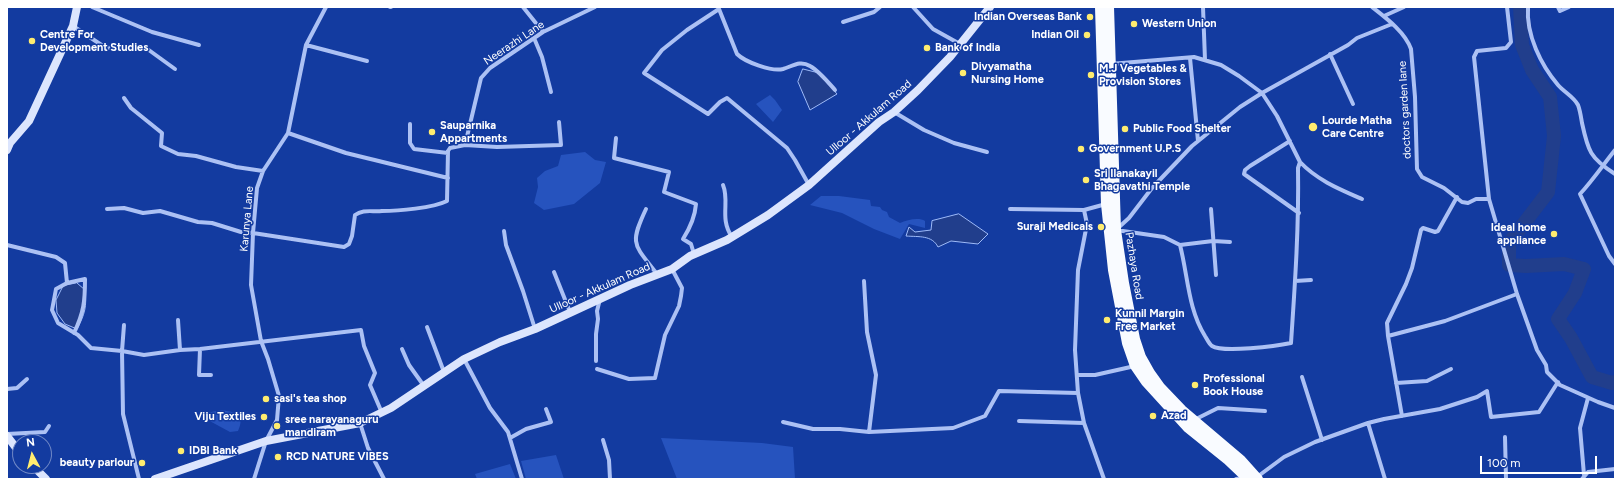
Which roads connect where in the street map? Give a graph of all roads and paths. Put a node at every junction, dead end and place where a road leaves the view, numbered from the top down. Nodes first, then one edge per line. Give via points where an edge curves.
1 (77, 7) edge
2 (92, 7) edge
3 (326, 7) edge
4 (523, 7) edge
5 (595, 7) edge
6 (880, 7) edge
7 (913, 7) edge
8 (990, 7) edge
9 (1100, 7) edge
10 (1109, 7) edge
11 (1203, 7) edge
12 (1372, 7) edge
13 (1404, 7) edge
14 (1507, 7) edge
15 (1528, 7) edge
16 (1558, 7) edge
17 (1569, 7) edge
18 (718, 8) edge
19 (1384, 16) junction
20 (843, 22) dead end
21 (1392, 24) junction
22 (74, 26) junction
23 (543, 32) junction
24 (534, 38) junction
25 (960, 44) junction
26 (199, 45) dead end
27 (306, 45) junction
28 (1330, 54) junction
29 (1190, 58) junction
30 (1205, 60) junction
31 (367, 61) dead end
32 (1110, 64) junction
33 (175, 70) dead end
34 (835, 90) dead end
35 (552, 92) dead end
36 (1262, 93) junction
37 (124, 98) dead end
38 (1353, 104) dead end
39 (894, 112) junction
40 (559, 122) dead end
41 (410, 124) dead end
42 (288, 133) junction
43 (616, 138) dead end
44 (1198, 141) junction
45 (1290, 141) junction
46 (466, 145) junction
47 (7, 150) edge
48 (1615, 150) edge
49 (987, 152) dead end
50 (448, 153) junction
51 (1300, 162) junction
52 (1602, 166) junction
53 (263, 171) junction
54 (1615, 174) edge
55 (448, 178) junction
56 (723, 184) dead end
57 (809, 185) junction
58 (1362, 198) dead end
59 (1457, 198) junction
60 (1489, 199) junction
61 (1106, 204) junction
62 (646, 208) dead end
63 (107, 209) dead end
64 (1010, 209) dead end
65 (1211, 209) dead end
66 (1084, 210) junction
67 (1299, 213) junction
68 (1112, 230) junction
69 (504, 231) dead end
70 (253, 233) junction
71 (732, 237) junction
72 (1213, 241) junction
73 (1230, 242) dead end
74 (7, 245) edge
75 (1180, 245) junction
76 (694, 254) junction
77 (1615, 264) edge
78 (672, 269) junction
79 (554, 272) dead end
80 (658, 274) junction
81 (1216, 275) dead end
82 (1311, 280) dead end
83 (864, 281) dead end
84 (1295, 281) junction
85 (67, 283) junction
86 (1517, 294) junction
87 (600, 298) junction
88 (570, 312) junction
89 (178, 320) dead end
90 (124, 325) dead end
91 (427, 327) dead end
92 (535, 329) junction
93 (74, 332) junction
94 (1388, 336) junction
95 (260, 342) junction
96 (200, 349) junction
97 (402, 349) dead end
98 (180, 350) junction
99 (122, 351) junction
100 (464, 358) junction
101 (596, 361) dead end
102 (1134, 366) junction
103 (597, 369) dead end
104 (1451, 369) dead end
105 (444, 372) junction
106 (211, 375) dead end
107 (1077, 375) junction
108 (1302, 377) dead end
109 (26, 378) dead end
110 (1558, 382) junction
111 (1396, 383) junction
112 (424, 386) junction
113 (7, 389) edge
114 (1078, 393) junction
115 (1588, 398) junction
116 (1615, 408) edge
117 (546, 409) dead end
118 (1265, 412) dead end
119 (382, 413) junction
120 (1402, 416) junction
121 (1194, 420) junction
122 (1018, 421) dead end
123 (784, 422) dead end
124 (360, 423) junction
125 (1084, 423) junction
126 (1368, 423) junction
127 (49, 426) dead end
128 (869, 432) junction
129 (7, 435) edge
130 (1505, 437) dead end
131 (510, 438) junction
132 (603, 440) dead end
133 (1322, 440) junction
134 (266, 441) junction
135 (1615, 469) edge
136 (168, 477) edge
137 (1252, 477) edge
138 (1583, 477) edge
139 (139, 479) edge
140 (155, 479) edge
141 (254, 479) edge
142 (384, 479) edge
143 (522, 479) edge
144 (610, 479) edge
145 (1104, 479) edge
146 (1236, 479) edge
147 (1386, 479) edge
148 (1506, 479) edge

1 - 22 main road
2 - 26 street via 152,32
3 - 27 street, Karunya Lane
4 - 23 street
5 - 23 street, Neerazhi Lane
6 - 20 street via 874,12
7 - 25 street via 933,29
8 - 25 main road, Ulloor - Akkulam Road
9 - 61 main road
10 - 32 main road, Pazhaya Road
11 - 30 street
12 - 19 street, doctors garden lane
13 - 19 street
14 - 60 street via 1511,42 1506,48 1477,52 1474,57
15 - 52 street via 1527,16 1541,61 1578,105 1589,152
16 - 17 street via 1560,10
18 - 34 street via 736,54 742,59 782,69 795,63 811,66
18 - 57 street via 662,50 644,73 708,114 727,98 787,148
19 - 21 street, doctors garden lane
21 - 28 street via 1357,38
21 - 59 street, doctors garden lane via 1409,43 1411,49 1417,169 1422,177
22 - 33 street via 106,48 146,48
22 - 47 main road via 29,121
23 - 24 street, Neerazhi Lane
24 - 35 street
24 - 46 street, Neerazhi Lane via 490,68 481,78
25 - 39 main road, Ulloor - Akkulam Road via 936,72
27 - 31 street
27 - 42 street, Karunya Lane
28 - 36 street
28 - 38 street
29 - 30 street
29 - 32 street
29 - 44 street
30 - 36 street via 1221,65
32 - 68 main road, Pazhaya Road
36 - 44 street
36 - 45 street
37 - 53 street via 131,108 162,133 161,146 166,150
39 - 49 street via 924,130 954,143
39 - 57 main road, Ulloor - Akkulam Road via 868,131
40 - 46 street via 561,145
41 - 50 street via 410,143 414,149
42 - 53 street, Karunya Lane
42 - 55 street via 346,153
43 - 76 street via 614,158 669,172 664,192 696,204 690,227 683,239 691,244
44 - 68 street via 1152,188 1129,218
45 - 51 street
45 - 67 street via 1250,166 1244,174
46 - 50 street via 450,148
48 - 52 street
50 - 55 street
51 - 58 street via 1325,182
51 - 67 street
52 - 54 street
52 - 77 street via 1580,194
53 - 70 street, Karunya Lane via 257,188
55 - 70 street via 447,201 443,203 392,210 360,211 355,215 352,236 344,248
56 - 71 street via 726,191 726,227
57 - 71 main road, Ulloor - Akkulam Road
59 - 60 street, doctors garden lane via 1468,203 1476,199
59 - 94 street via 1438,231 1423,228 1421,230 1408,278 1388,319
60 - 86 street
61 - 66 street
61 - 68 main road
62 - 80 street via 636,230 635,241 636,246
63 - 70 street via 124,208 142,213 160,211
64 - 66 street
65 - 72 street
66 - 107 street via 1086,224 1078,270 1075,350
67 - 84 street
68 - 75 street via 1164,237
68 - 102 main road via 1118,301
68 - 121 main road, Pazhaya Road via 1141,357 1160,387
69 - 92 street via 506,245
70 - 95 street, Karunya Lane via 251,285
71 - 76 main road, Ulloor - Akkulam Road
72 - 73 street
72 - 75 street
72 - 81 street
74 - 85 street via 56,257 65,263
75 - 84 street via 1190,301 1199,326 1211,346 1257,348 1291,343
76 - 78 main road, Ulloor - Akkulam Road
78 - 80 main road, Ulloor - Akkulam Road
78 - 103 street via 682,288 681,296 665,335 655,378 629,379
79 - 88 street
80 - 87 main road, Ulloor - Akkulam Road
82 - 84 street
83 - 128 street via 867,332 876,375
85 - 93 street via 56,289 52,310 58,323
85 - 93 street via 85,279 85,302 82,316
86 - 94 street via 1445,321
86 - 110 street via 1547,372
87 - 88 main road, Ulloor - Akkulam Road
87 - 101 street via 597,311
88 - 92 main road, Ulloor - Akkulam Road
89 - 98 street
90 - 99 street
91 - 105 street
92 - 100 main road, Ulloor - Akkulam Road
93 - 99 street via 91,348
94 - 111 street
95 - 96 street
95 - 119 street via 361,330 364,346 375,373 370,385
95 - 134 street, Karunya Lane via 279,396 276,420
96 - 98 street
96 - 106 street via 199,375
97 - 112 street via 409,365
98 - 99 street via 144,355
99 - 139 street via 123,414
100 - 105 main road, Ulloor - Akkulam Road
100 - 131 street via 490,408
102 - 107 street via 1095,375
102 - 137 main road via 1187,427
104 - 111 street via 1427,381
105 - 112 main road, Ulloor - Akkulam Road
107 - 114 street
108 - 133 street
109 - 113 street via 17,388
110 - 115 street
110 - 120 street via 1539,412 1491,417 1487,391 1440,410
111 - 120 street
112 - 119 main road, Ulloor - Akkulam Road
114 - 125 street
114 - 128 street via 999,391 985,416 953,428
115 - 116 street
115 - 138 street via 1580,428
117 - 131 street via 551,422 526,428
118 - 121 street via 1218,408
119 - 124 main road, Ulloor - Akkulam Road
120 - 126 street
121 - 137 main road, Pazhaya Road via 1241,460
122 - 125 street
123 - 128 street via 814,429
124 - 134 main road, Ulloor - Akkulam Road
124 - 142 street via 368,448
125 - 145 street
126 - 133 street
126 - 147 street
127 - 129 street via 45,432
130 - 148 street
131 - 143 street
132 - 144 street via 609,460
133 - 137 street via 1297,450
134 - 136 main road, Ulloor - Akkulam Road
134 - 141 street, Karunya Lane
135 - 138 street via 1588,472
136 - 140 main road, Ulloor - Akkulam Road
137 - 146 street

